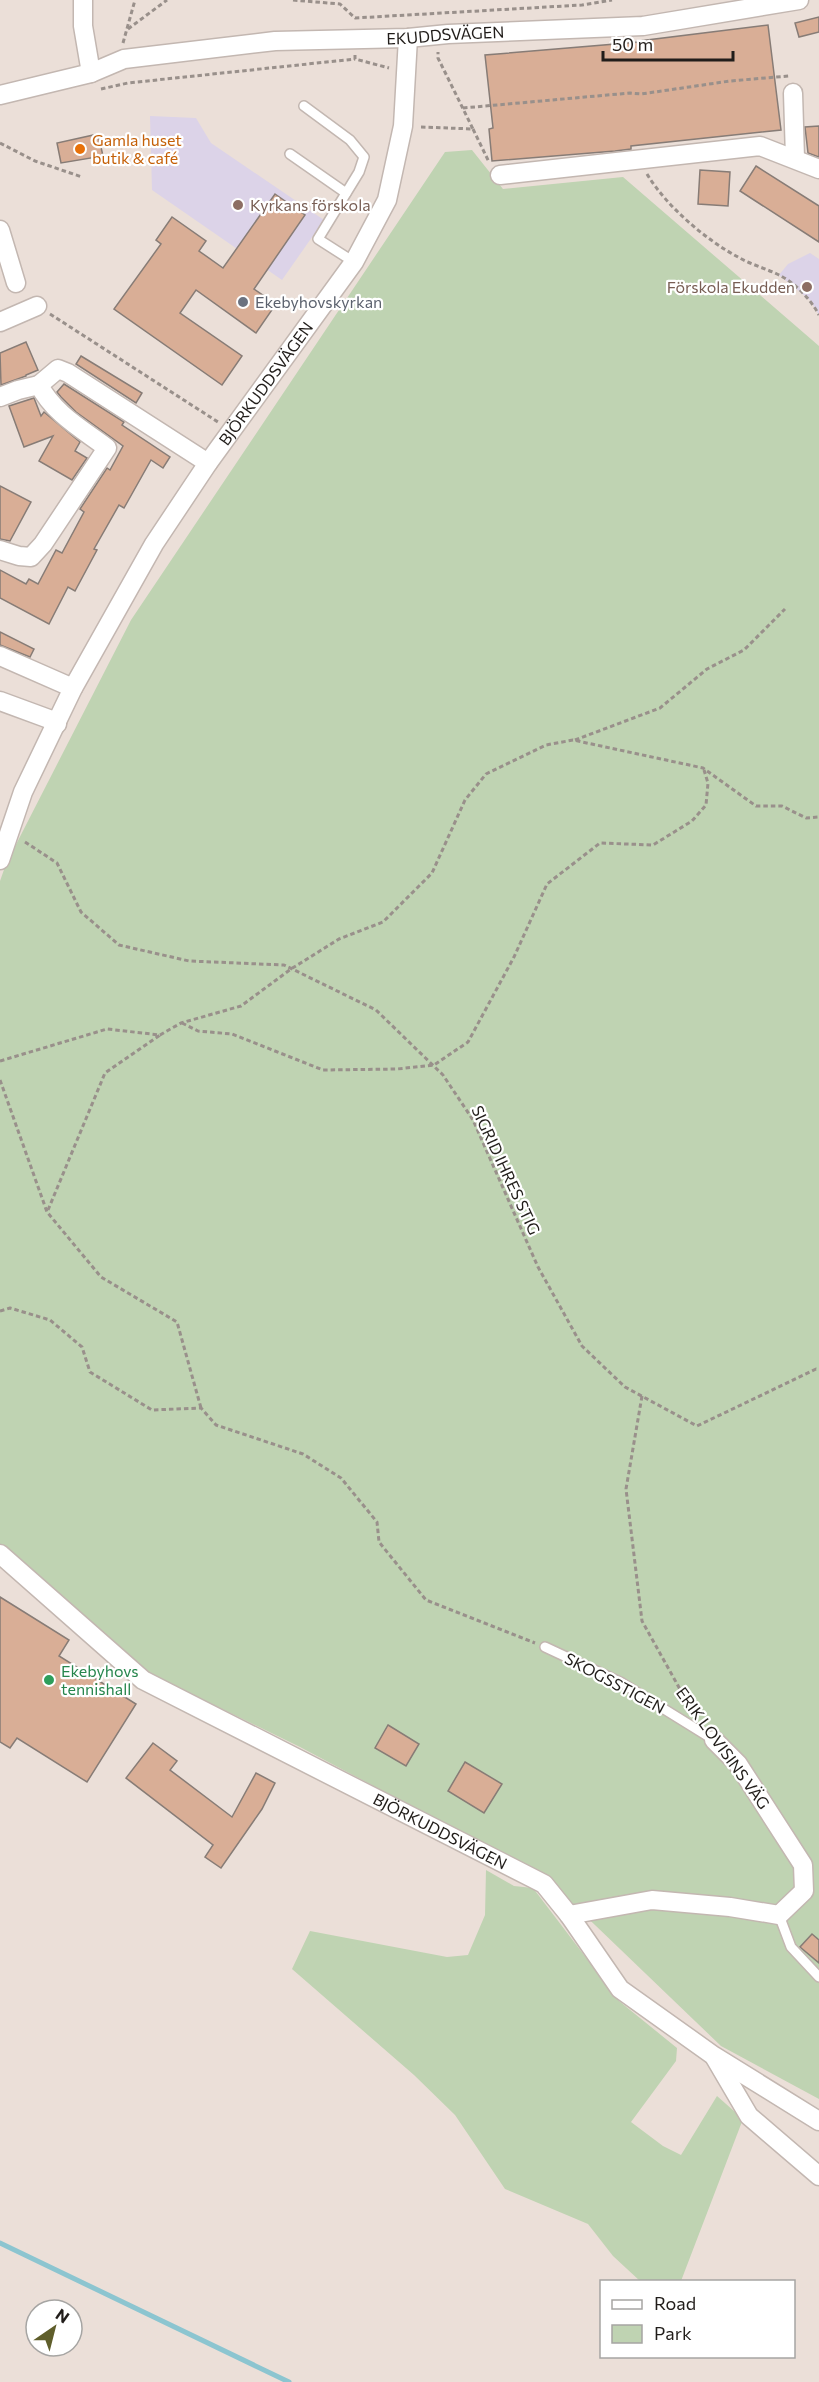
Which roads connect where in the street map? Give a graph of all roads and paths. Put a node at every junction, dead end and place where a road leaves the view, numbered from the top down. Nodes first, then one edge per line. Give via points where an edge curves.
1 (83, 0) edge
2 (167, 0) edge
3 (293, 0) edge
4 (612, 0) edge
5 (799, 0) edge
6 (126, 30) dead end
7 (438, 34) junction
8 (408, 38) junction
9 (355, 59) dead end
10 (92, 82) junction
11 (792, 85) joint
12 (0, 95) edge
13 (304, 106) dead end
14 (463, 108) junction
15 (403, 126) junction
16 (473, 129) junction
17 (0, 143) edge
18 (290, 154) dead end
19 (795, 158) junction
20 (639, 160) junction
21 (819, 169) edge
22 (500, 175) joint
23 (82, 177) dead end
24 (346, 193) junction
25 (0, 230) edge
26 (354, 262) junction
27 (16, 283) dead end
28 (37, 306) joint
29 (819, 315) edge
30 (0, 322) edge
31 (39, 385) junction
32 (0, 398) edge
33 (218, 422) dead end
34 (208, 464) junction
35 (0, 550) edge
36 (785, 609) dead end
37 (0, 656) edge
38 (73, 688) junction
39 (0, 700) edge
40 (57, 724) junction
41 (573, 740) junction
42 (703, 768) junction
43 (819, 817) edge
44 (9, 832) junction
45 (0, 860) edge
46 (291, 969) junction
47 (181, 1023) junction
48 (160, 1035) junction
49 (0, 1061) edge
50 (434, 1065) junction
51 (0, 1080) edge
52 (47, 1212) junction
53 (0, 1311) edge
54 (819, 1371) edge
55 (642, 1396) junction
56 (201, 1408) junction
57 (0, 1554) edge
58 (545, 1647) joint
59 (694, 1712) dead end
60 (714, 1740) joint
61 (569, 1915) junction
62 (779, 1915) junction
63 (819, 1977) edge
64 (714, 2056) junction
65 (819, 2121) edge
66 (819, 2176) edge

1 - 10 street
2 - 6 path
3 - 4 path via 340,4 355,18
5 - 7 street, EKUDDSVÄGEN via 643,26
7 - 8 street, EKUDDSVÄGEN
7 - 14 path via 438,58
8 - 10 street, EKUDDSVÄGEN via 275,41 124,59
8 - 15 street, BJÖRKUDDSVÄGEN
9 - 10 path via 128,83
10 - 12 street, EKUDDSVÄGEN
11 - 14 path via 730,81 641,94
11 - 19 street
13 - 24 lane via 350,140 364,157
14 - 16 path
15 - 16 path
15 - 26 street, BJÖRKUDDSVÄGEN via 387,200
16 - 22 path via 486,159
17 - 23 path via 35,161
18 - 24 lane
19 - 20 street via 760,146
19 - 21 street
20 - 22 street
20 - 29 path via 654,185 701,234 739,258 779,275 810,300
24 - 26 lane via 318,239
25 - 27 street
26 - 34 street, BJÖRKUDDSVÄGEN
28 - 30 street
28 - 33 path
31 - 32 street, BJÖRKUDDSVÄGEN
31 - 34 street, BJÖRKUDDSVÄGEN via 58,369 68,373
31 - 35 street via 48,401 68,420 107,448 31,557
34 - 38 street, BJÖRKUDDSVÄGEN via 154,544
36 - 41 path via 744,650 707,669 660,708
37 - 38 street
38 - 40 street, BJÖRKUDDSVÄGEN
39 - 40 street
40 - 44 street, BJÖRKUDDSVÄGEN via 23,792
41 - 42 path
41 - 46 path via 546,744 486,774 465,800 432,873 383,922 339,939
42 - 43 path via 756,806 782,806 806,818
42 - 50 path via 708,783 706,805 692,820 653,845 600,843 548,884 468,1042
44 - 45 street, BJÖRKUDDSVÄGEN
44 - 46 path, SIGRID IHRES STIG via 57,863 81,912 119,945 189,961 284,965
46 - 47 path via 241,1006
46 - 50 path, SIGRID IHRES STIG via 375,1011
47 - 48 path
47 - 50 path via 198,1031 232,1034 323,1070
48 - 49 path via 107,1029
48 - 52 path via 105,1073
50 - 55 path, SIGRID IHRES STIG via 473,1120 538,1267 582,1346 625,1387
51 - 52 path
52 - 56 path via 101,1277 177,1322
53 - 56 path via 10,1308 50,1320 82,1347 90,1372 152,1410
54 - 55 path, SIGRID IHRES STIG via 760,1394 697,1426
55 - 59 path, ERIK LOVISINS VÄG via 626,1489 642,1621
56 - 58 path via 216,1425 303,1454 341,1478 377,1522 379,1542 426,1600
57 - 61 street, BJÖRKUDDSVÄGEN via 142,1680 544,1884
58 - 60 lane, SKOGSSTIGEN via 622,1683
60 - 62 street, ERIK LOVISINS VÄG via 738,1764 803,1865 804,1891
61 - 62 street via 652,1900
61 - 64 street, BJÖRKUDDSVÄGEN via 620,1989
62 - 63 lane via 791,1947
64 - 65 street
64 - 66 street, BJÖRKUDDSVÄGEN via 749,2116

